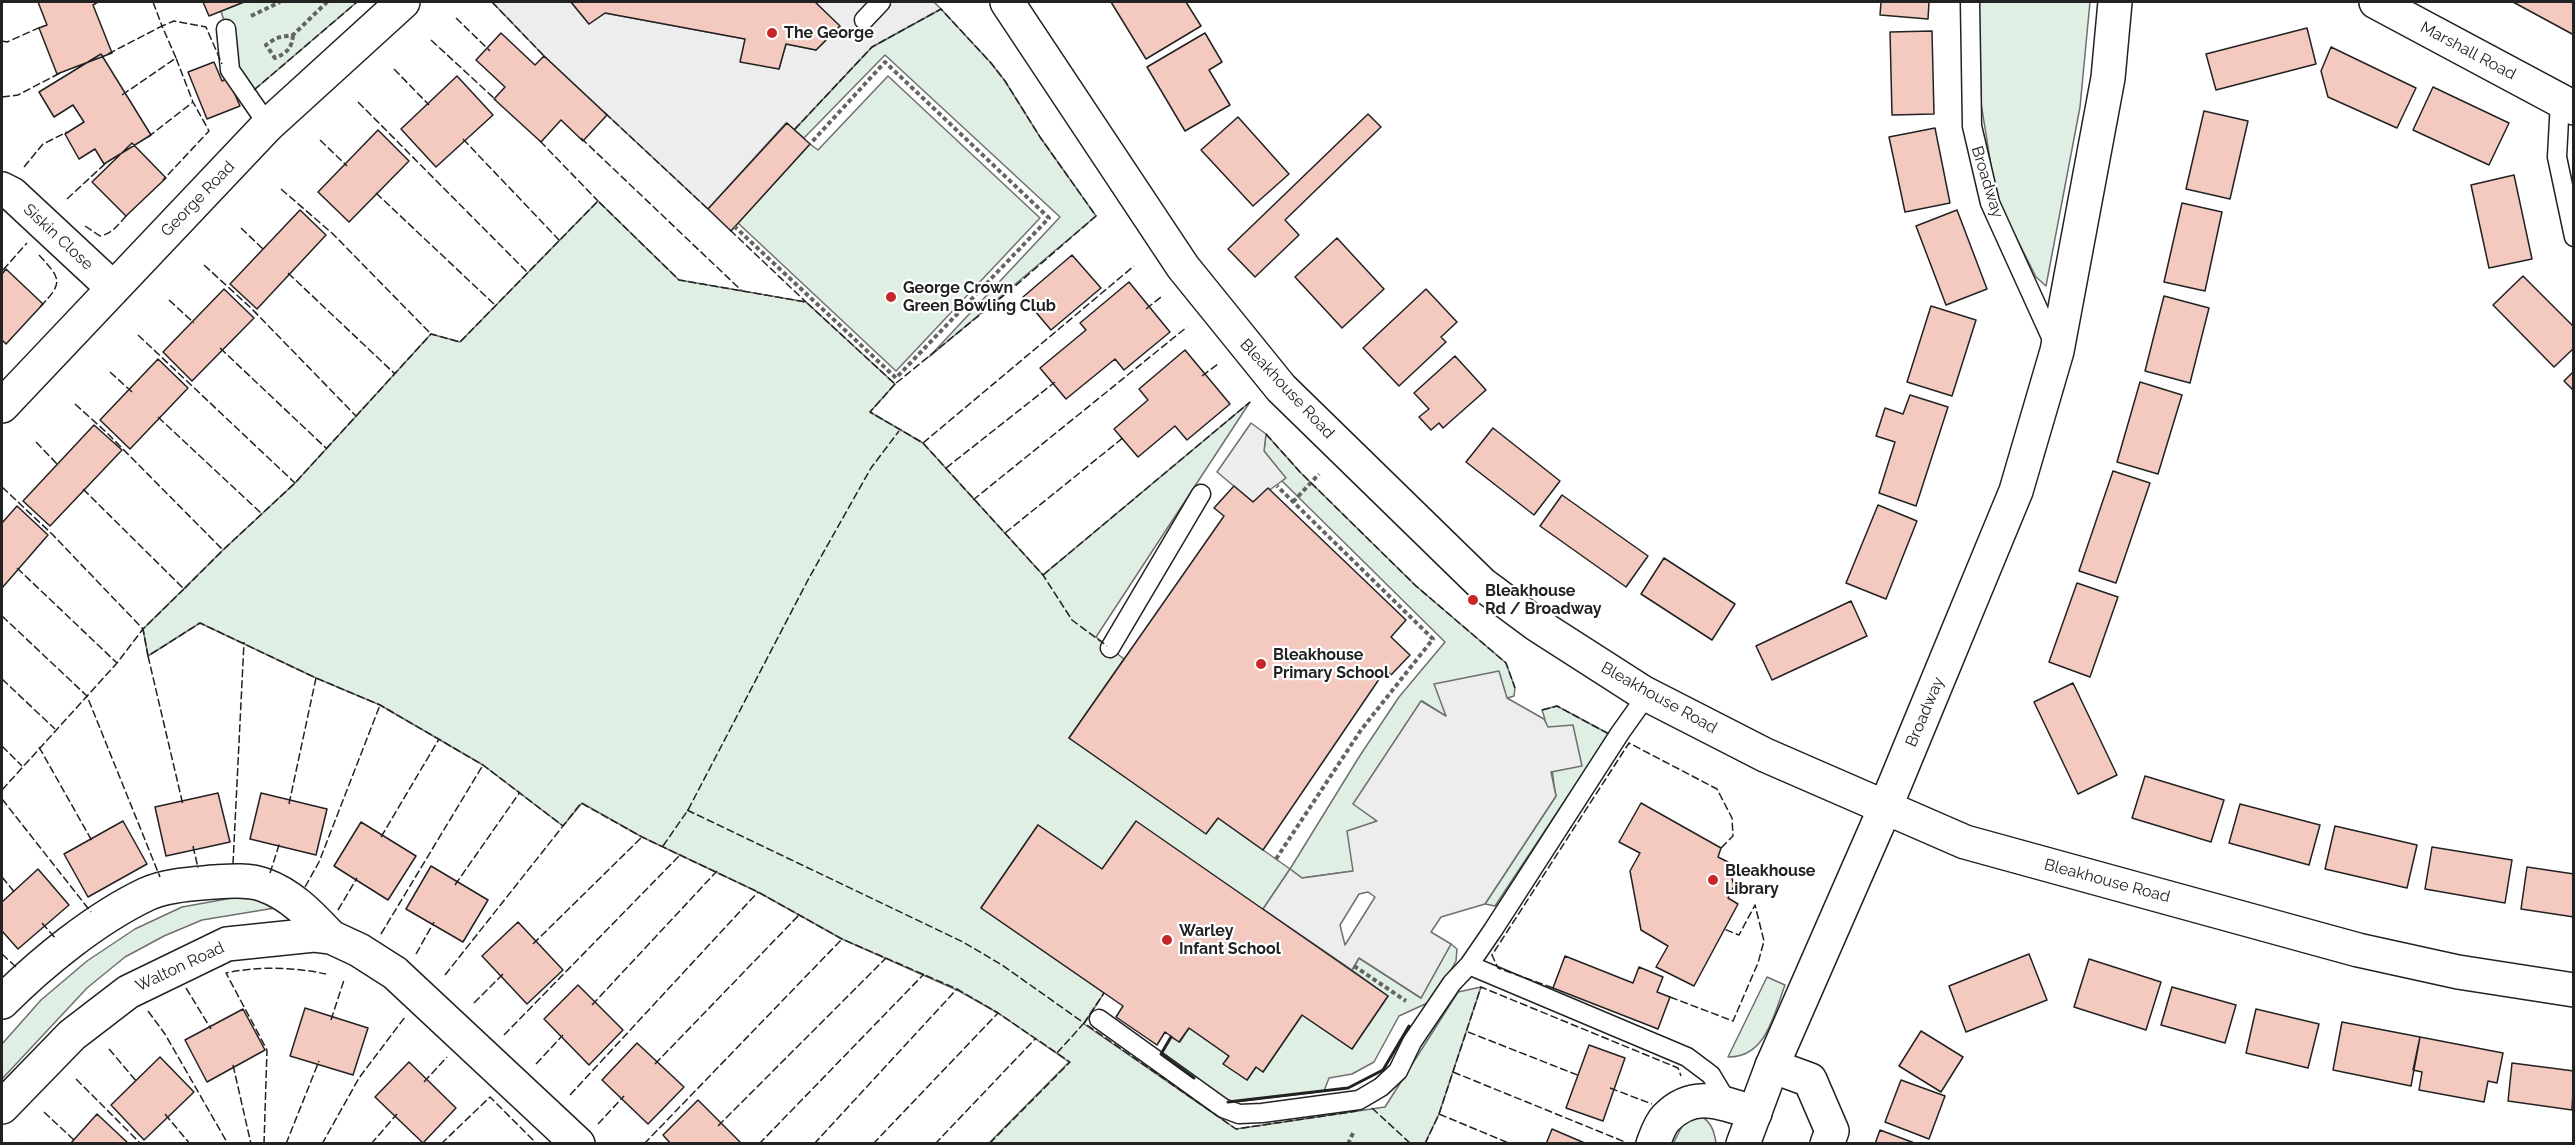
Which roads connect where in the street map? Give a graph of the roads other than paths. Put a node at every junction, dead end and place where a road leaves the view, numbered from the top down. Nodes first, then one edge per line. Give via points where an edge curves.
1 (403, 2) edge
2 (881, 2) edge
3 (1006, 2) edge
4 (1970, 2) edge
5 (2115, 2) edge
6 (2376, 2) edge
7 (864, 20) dead end
8 (226, 29) dead end
9 (2567, 105) edge
10 (268, 125) junction
11 (2, 189) edge
12 (2574, 237) edge
13 (113, 288) junction
14 (2057, 351) junction
15 (2, 406) edge
16 (1201, 494) dead end
17 (1110, 648) dead end
18 (1647, 695) junction
19 (1885, 808) junction
20 (331, 937) junction
21 (1469, 965) junction
22 (2574, 990) edge
23 (2, 1002) edge
24 (1099, 1019) dead end
25 (1772, 1066) junction
26 (2, 1107) edge
27 (1742, 1109) junction
28 (578, 1143) edge
29 (1653, 1143) edge
30 (1743, 1143) edge
31 (1827, 1143) edge

1 - 10 street, George Road
2 - 7 lane
3 - 18 street, Bleakhouse Road via 1183,267 1281,388 1482,584 1536,624
4 - 14 lane, Broadway via 1971,126 1990,203
5 - 14 street, Broadway via 2108,78
6 - 9 street, Marshall Road
8 - 10 lane via 230,70
9 - 12 lane, Marshall Road via 2557,157
10 - 13 street, George Road
11 - 13 street, Siskin Close
13 - 15 street, George Road
14 - 19 street, Broadway via 2016,491
16 - 17 lane
18 - 19 street, Bleakhouse Road via 1765,755
18 - 21 lane
19 - 22 street, Bleakhouse Road via 1965,842 2358,950 2458,972
19 - 25 street, Broadway
20 - 23 street via 302,906 262,884 233,880 190,884 148,893 111,915 69,943
20 - 26 street, Walton Road via 314,935 227,944 128,992 72,1035
20 - 28 street, Walton Road via 395,973
21 - 24 lane via 1412,1041 1398,1071 1359,1100 1239,1114 1223,1108
21 - 27 lane via 1687,1057 1711,1075
25 - 27 street, Broadway
25 - 31 street via 1810,1080 1832,1131
27 - 29 street via 1705,1099 1690,1101 1664,1118
27 - 30 street, Broadway

